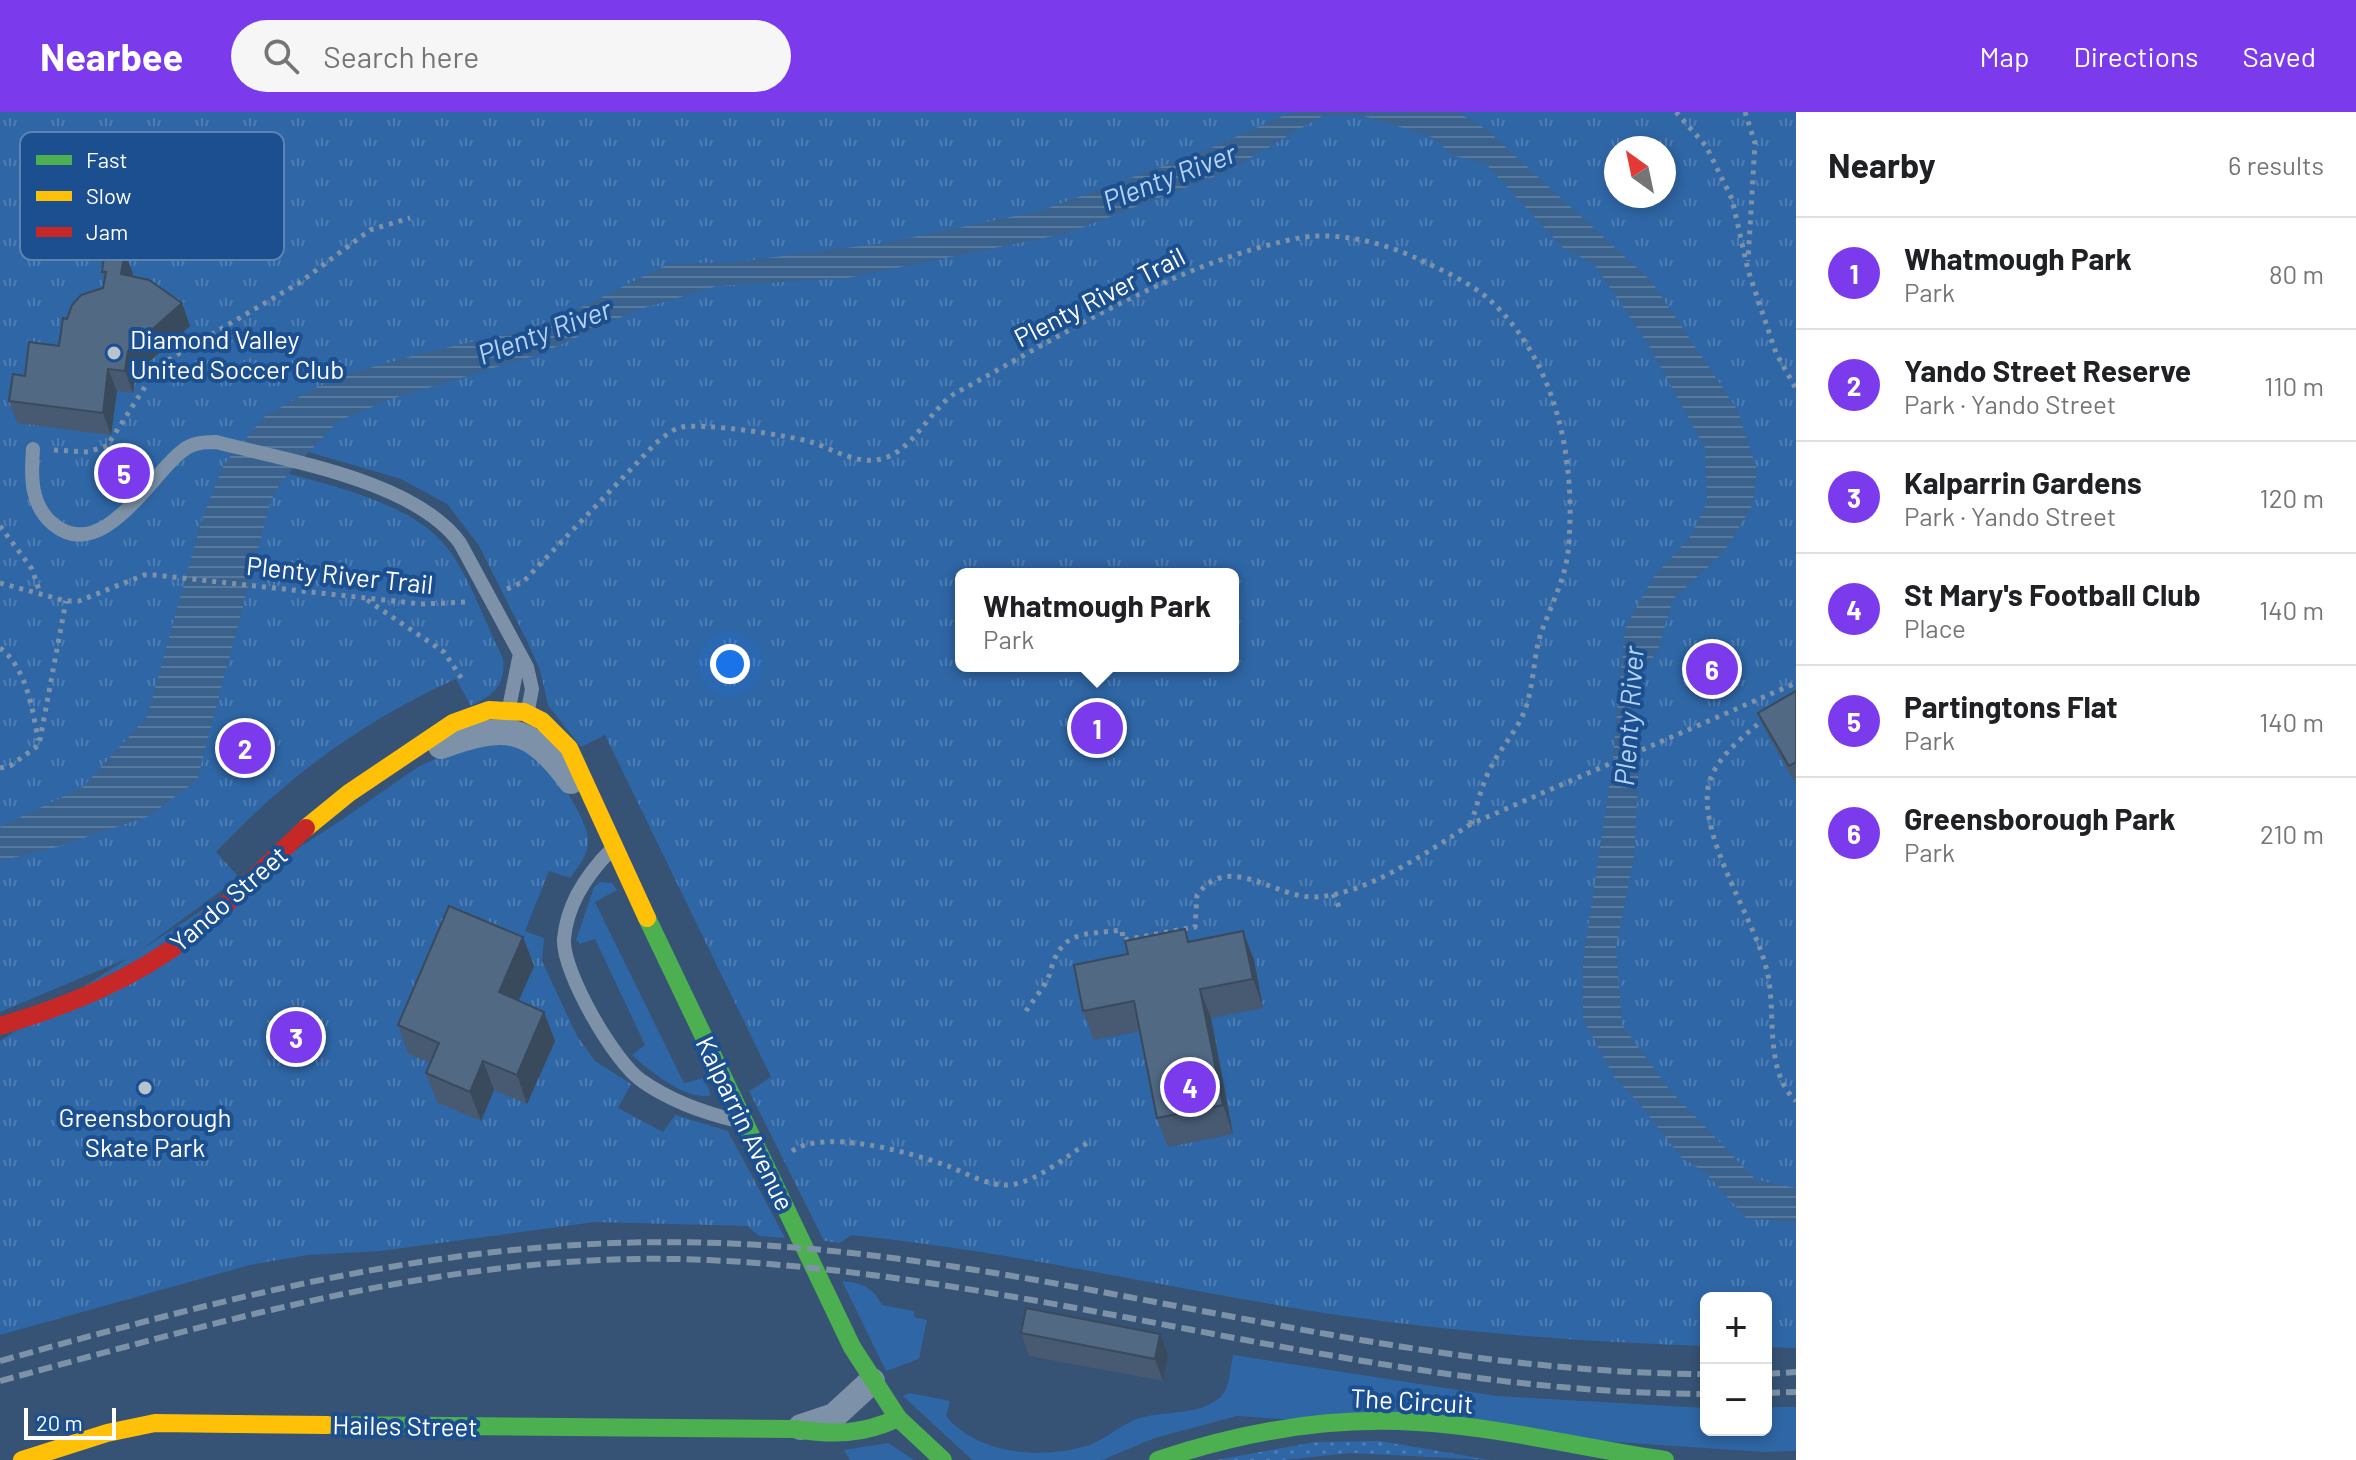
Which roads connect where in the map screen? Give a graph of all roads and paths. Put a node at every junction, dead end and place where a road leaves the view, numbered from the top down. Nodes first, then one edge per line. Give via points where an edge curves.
1 (1676, 112) edge
2 (1745, 112) edge
3 (410, 218) dead end
4 (1748, 270) junction
5 (1796, 389) edge
6 (33, 449) joint
7 (0, 526) edge
8 (0, 583) edge
9 (40, 593) junction
10 (488, 597) junction
11 (364, 599) junction
12 (66, 601) junction
13 (0, 648) edge
14 (1796, 683) edge
15 (479, 712) junction
16 (1771, 714) edge
17 (517, 719) junction
18 (39, 745) junction
19 (396, 762) junction
20 (0, 768) edge
21 (602, 824) joint
22 (1471, 824) junction
23 (613, 848) junction
24 (1333, 894) junction
25 (1341, 911) dead end
26 (1026, 1011) dead end
27 (0, 1026) edge
28 (1796, 1101) edge
29 (746, 1123) junction
30 (1089, 1142) dead end
31 (766, 1163) junction
32 (872, 1381) junction
33 (898, 1418) junction
34 (794, 1429) junction
35 (22, 1460) edge
36 (943, 1460) edge
37 (1158, 1460) edge
38 (1665, 1460) edge

1 - 4 path via 1706,146 1732,199
2 - 4 path via 1755,143
3 - 6 path via 370,230 299,283 168,360 107,446 88,452
4 - 5 path via 1776,353
6 - 10 lane via 33,491 40,509 72,533 106,525 192,445 216,442 387,491 432,513 460,543
7 - 9 path via 32,569
8 - 9 path
9 - 12 path
10 - 11 path, Plenty River Trail via 446,605
10 - 17 lane via 527,667 532,689
10 - 22 path, Plenty River Trail via 523,582 674,430 781,436 851,457 882,459 903,446 954,394 1183,274 1298,237 1348,239 1396,249 1489,299 1533,357 1563,428 1567,555 1535,650 1525,708 1489,770
11 - 12 path, Plenty River Trail via 144,575 79,601
11 - 15 path via 444,652
12 - 18 path
13 - 18 path via 9,655 31,699
14 - 22 path
15 - 17 street, Yando Street
15 - 19 street, Yando Street
16 - 28 path via 1716,768 1707,805 1766,964 1778,1073
17 - 19 street, Yando Street
17 - 21 street, Kalparrin Avenue
18 - 20 path
19 - 27 street, Yando Street via 330,807 249,886 167,953 53,1011
21 - 23 street, Kalparrin Avenue
22 - 24 path via 1395,870
23 - 29 street, Kalparrin Avenue
23 - 29 lane via 580,886 564,937 564,952 598,1027 616,1057 640,1080 674,1101
24 - 25 path
24 - 26 path via 1303,897 1244,876 1217,879 1197,895 1195,927 1123,940 1122,930 1067,941 1054,953 1048,977
29 - 31 street, Kalparrin Avenue
30 - 31 path via 1029,1178 1003,1185 927,1159 835,1142 800,1146
31 - 32 street, Kalparrin Avenue
32 - 33 street, Kalparrin Avenue
32 - 34 street, Hailes Street via 834,1416
33 - 34 street, Hailes Street via 845,1437
33 - 36 street
34 - 35 street, Hailes Street via 155,1423
37 - 38 street, The Circuit via 1239,1435 1295,1426 1404,1421 1452,1424

